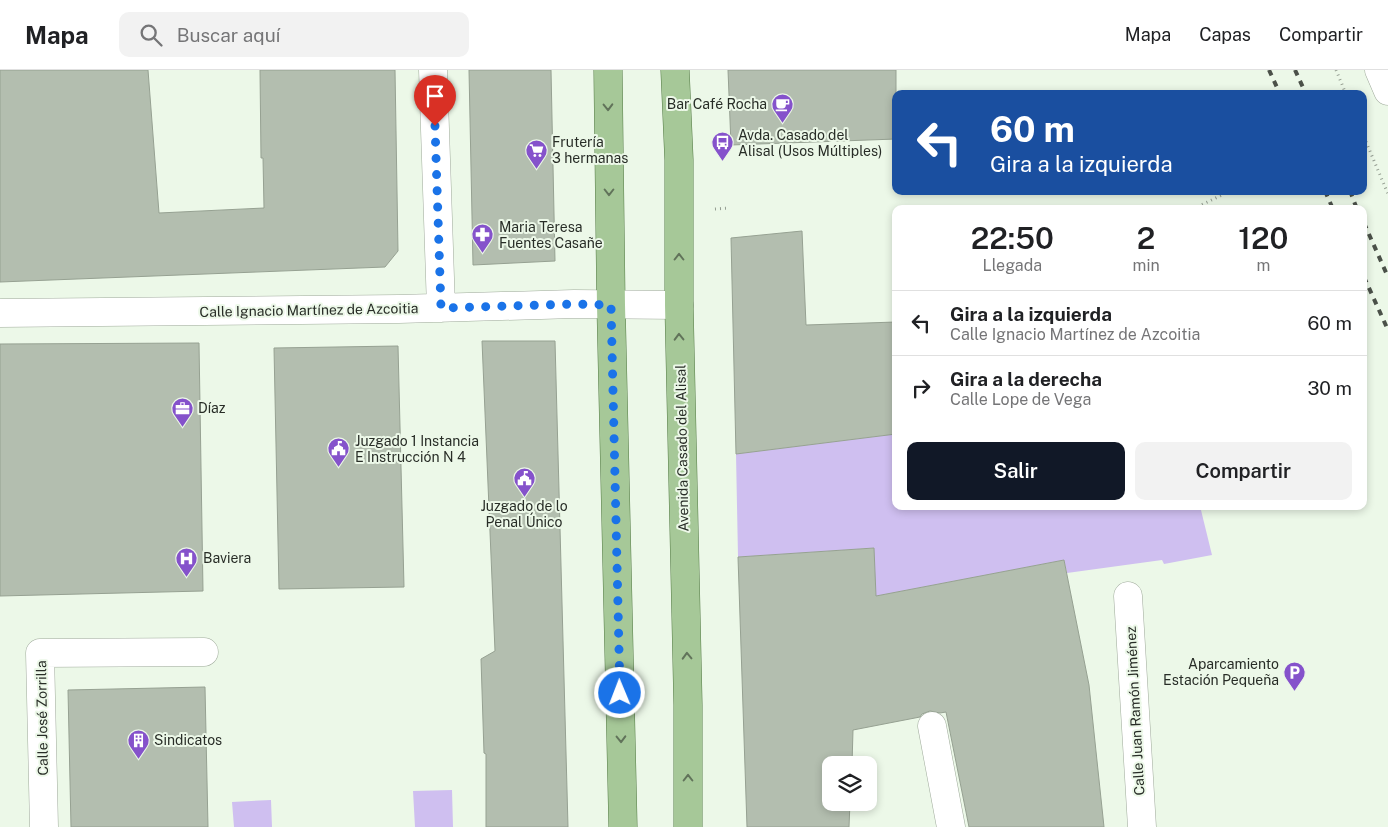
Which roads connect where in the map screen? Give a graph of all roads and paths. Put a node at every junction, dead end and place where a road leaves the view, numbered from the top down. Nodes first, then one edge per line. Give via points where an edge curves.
1 (433, 70) edge
2 (608, 70) edge
3 (675, 70) edge
4 (1336, 70) edge
5 (1379, 70) edge
6 (1344, 90) edge
7 (1388, 91) edge
8 (1367, 144) edge
9 (1388, 194) edge
10 (1222, 195) edge
11 (1201, 205) edge
12 (611, 305) junction
13 (679, 305) junction
14 (441, 308) junction
15 (0, 312) edge
16 (1128, 596) dead end
17 (204, 652) dead end
18 (932, 726) dead end
19 (44, 827) edge
20 (623, 827) edge
21 (688, 827) edge
22 (952, 827) edge
23 (1142, 827) edge

1 - 14 street
2 -> 12 main road
13 -> 3 main road, Avenida Casado del Alisal
4 - 6 path
5 - 7 street
8 - 9 path
10 - 11 path
12 - 13 street, Calle Ignacio Martínez de Azcoitia
12 - 14 street, Calle Ignacio Martínez de Azcoitia
12 -> 20 main road
21 -> 13 main road, Avenida Casado del Alisal
14 - 15 street, Calle Ignacio Martínez de Azcoitia
16 - 23 street, Calle Juan Ramón Jiménez
17 - 19 street, Calle José Zorrilla via 40,653
18 - 22 street

